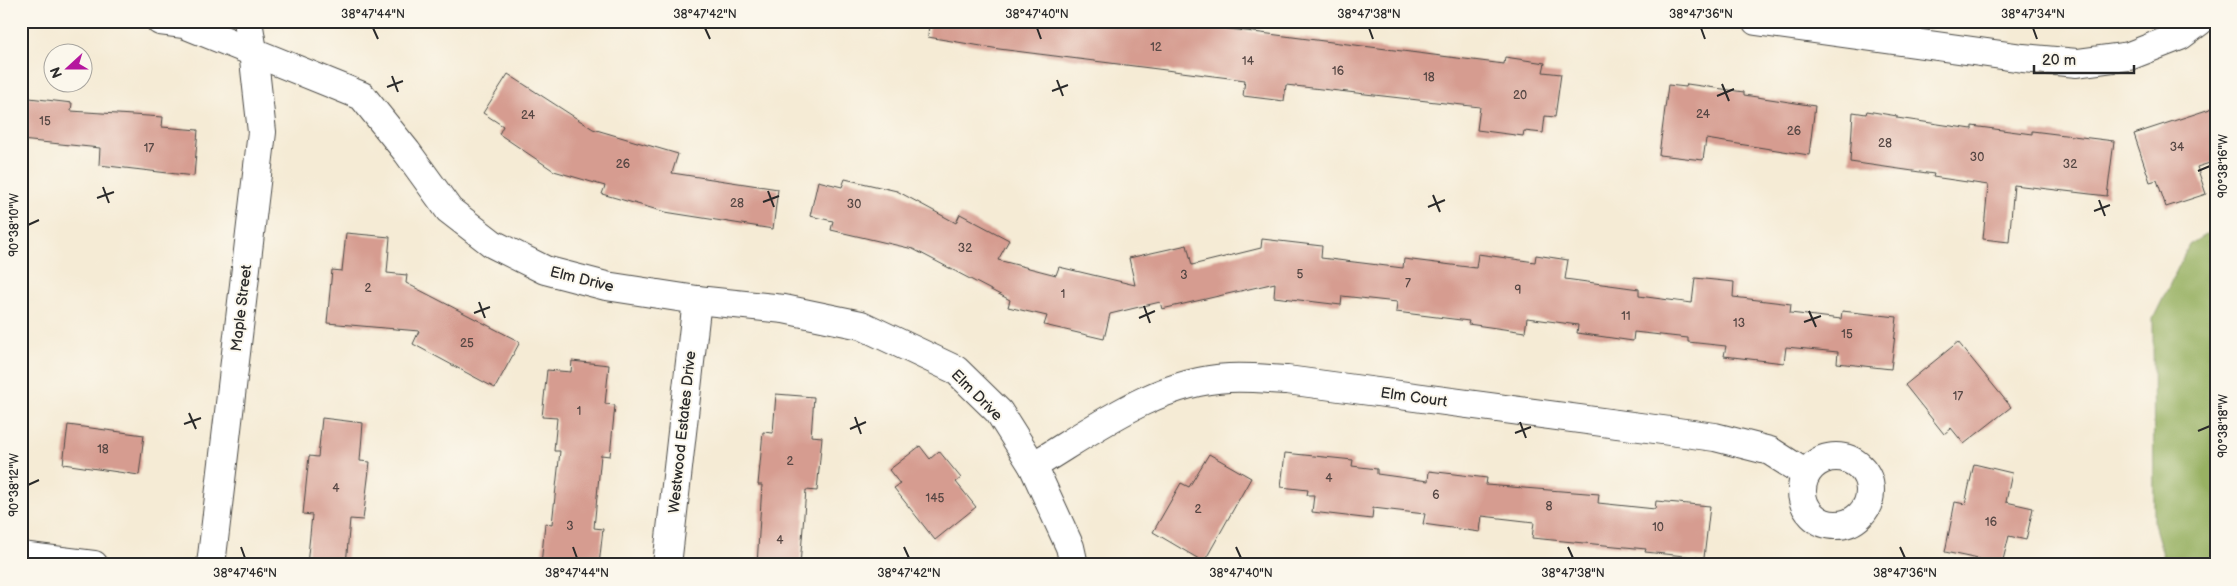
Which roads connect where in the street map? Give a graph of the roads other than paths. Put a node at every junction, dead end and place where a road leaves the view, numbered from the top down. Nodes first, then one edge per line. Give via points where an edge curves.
1 (160, 21) edge
2 (248, 21) edge
3 (1756, 21) edge
4 (2200, 21) edge
5 (1816, 25) edge
6 (254, 51) junction
7 (697, 300) junction
8 (1033, 466) junction
9 (1806, 474) dead end
10 (21, 556) edge
11 (94, 565) edge
12 (211, 565) edge
13 (667, 565) edge
14 (1074, 565) edge

1 - 6 street, Elm Drive via 184,24
2 - 6 street, Maple Street
3 - 5 street
4 - 5 street via 2180,36 2129,56 2077,63 2023,58
6 - 7 street, Elm Drive via 362,96 449,210 492,244 545,270 598,284
6 - 12 street, Maple Street via 262,132
7 - 8 street, Elm Drive via 784,309 861,325 956,370 999,412
7 - 13 street, Westwood Estates Drive
8 - 9 street, Elm Court via 1128,409 1182,387 1228,378 1286,380 1715,437 1770,451
8 - 14 street, Elm Drive via 1070,547
10 - 11 street

